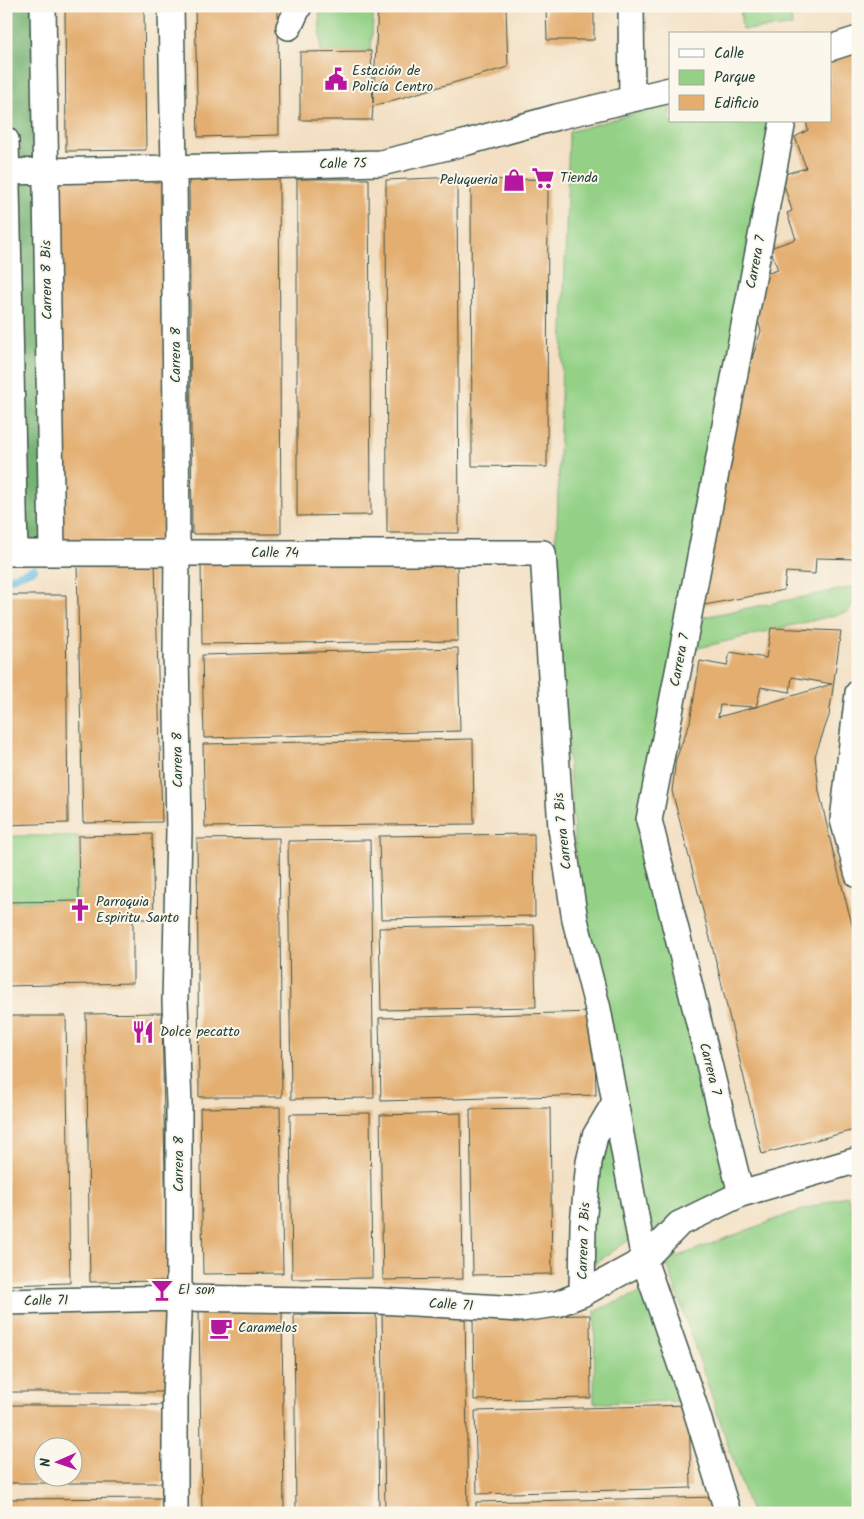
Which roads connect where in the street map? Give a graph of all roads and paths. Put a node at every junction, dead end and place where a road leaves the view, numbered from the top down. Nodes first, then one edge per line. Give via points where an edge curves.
1 (43, 6) edge
2 (171, 6) edge
3 (631, 6) edge
4 (858, 39) edge
5 (832, 47) edge
6 (669, 90) edge
7 (632, 99) junction
8 (783, 122) edge
9 (6, 140) edge
10 (174, 169) junction
11 (7, 172) edge
12 (46, 172) junction
13 (10, 553) edge
14 (52, 553) junction
15 (178, 553) junction
16 (543, 553) joint
17 (858, 693) edge
18 (850, 818) edge
19 (858, 875) edge
20 (614, 1104) junction
21 (858, 1160) edge
22 (741, 1194) junction
23 (644, 1260) junction
24 (582, 1294) junction
25 (178, 1298) junction
26 (6, 1302) edge
27 (175, 1513) edge
28 (728, 1513) edge

1 - 12 street, Carrera 8 Bis
2 - 10 street, Carrera 8
3 - 7 street
4 - 5 street
6 - 7 street, Calle 75
7 - 10 street, Calle 75 via 381,163
8 - 22 street, Carrera 7 via 649,820
9 - 11 street
10 - 12 street, Calle 75
10 - 15 street, Carrera 8
11 - 12 street, Calle 75
11 - 13 street
12 - 14 street, Carrera 8 Bis
13 - 14 street, Calle 74
14 - 15 street, Calle 74
15 - 16 street, Calle 74
15 - 25 street, Carrera 8 via 179,831 175,1002 179,1104
16 - 20 street, Carrera 7 Bis via 561,828 575,920 598,1010
17 - 18 street
18 - 19 street
20 - 23 street, Carrera 7 Bis
20 - 24 street, Carrera 7 Bis via 595,1136 589,1162 583,1224
21 - 22 street, Calle 71
22 - 23 street, Calle 71 via 679,1224
23 - 24 street, Calle 71
23 - 28 street
24 - 25 street, Calle 71 via 557,1304 520,1309 379,1301
25 - 26 street, Calle 71
25 - 27 street, Carrera 8

